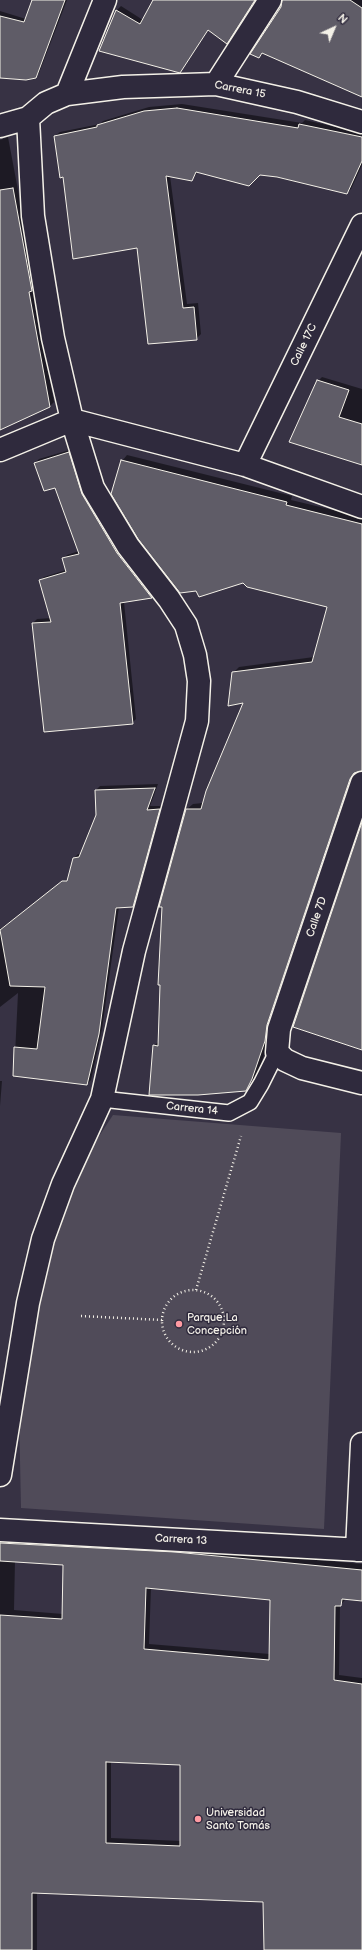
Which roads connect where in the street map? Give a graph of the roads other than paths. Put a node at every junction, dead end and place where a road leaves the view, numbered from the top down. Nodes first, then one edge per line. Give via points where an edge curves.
1 (105, 0) edge
2 (270, 0) edge
3 (216, 84) junction
4 (67, 94) junction
5 (28, 118) junction
6 (362, 122) edge
7 (0, 126) edge
8 (362, 225) edge
9 (72, 420) junction
10 (0, 450) edge
11 (245, 465) junction
12 (362, 507) edge
13 (362, 783) edge
14 (277, 1052) junction
15 (362, 1083) edge
16 (102, 1099) junction
17 (362, 1444) edge
18 (0, 1475) edge
19 (0, 1530) edge
20 (360, 1550) edge

1 - 4 street
2 - 3 street
3 - 4 street, Carrera 15 via 123,87
3 - 6 street, Carrera 15 via 297,102
4 - 5 street, Carrera 15 via 46,103
5 - 7 street
5 - 9 street via 33,216 53,338
8 - 11 street, Calle 17C
9 - 10 street
9 - 11 street
9 - 16 street via 93,488 128,546 186,625 199,681 196,721 134,951
11 - 12 street
13 - 14 street, Calle 7D via 279,1029
14 - 15 street via 284,1060 302,1068
14 - 16 lane, Carrera 14 via 250,1102 229,1113
16 - 18 street via 63,1184 42,1239 28,1303
17 - 20 street
19 - 20 street, Carrera 13

